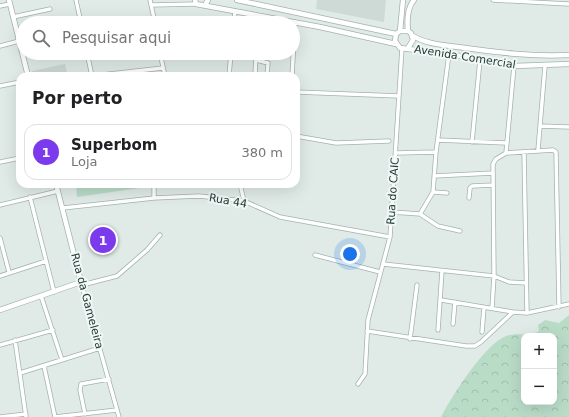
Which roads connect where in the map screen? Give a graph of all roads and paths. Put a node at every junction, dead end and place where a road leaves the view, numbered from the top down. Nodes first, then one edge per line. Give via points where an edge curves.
1 (76, 0) edge
2 (150, 0) edge
3 (208, 0) edge
4 (237, 0) edge
5 (403, 0) edge
6 (414, 0) edge
7 (493, 0) edge
8 (246, 1) edge
9 (9, 2) edge
10 (196, 2) edge
11 (569, 4) edge
12 (151, 5) junction
13 (205, 5) junction
14 (0, 6) edge
15 (50, 9) dead end
16 (288, 10) junction
17 (235, 11) junction
18 (16, 16) edge
19 (18, 16) edge
20 (79, 16) edge
21 (153, 16) edge
22 (235, 16) edge
23 (259, 16) edge
24 (280, 16) edge
25 (13, 17) junction
26 (326, 19) junction
27 (300, 23) edge
28 (320, 27) junction
29 (16, 29) edge
30 (408, 31) junction
31 (398, 32) junction
32 (413, 36) junction
33 (16, 42) edge
34 (396, 44) junction
35 (0, 46) edge
36 (458, 47) junction
37 (402, 48) junction
38 (408, 48) junction
39 (449, 54) junction
40 (457, 55) junction
41 (569, 55) edge
42 (24, 60) edge
43 (88, 60) edge
44 (162, 60) edge
45 (230, 60) edge
46 (256, 60) joint
47 (293, 60) edge
48 (480, 60) junction
49 (569, 64) edge
50 (514, 66) junction
51 (545, 66) junction
52 (164, 68) junction
53 (27, 72) edge
54 (91, 72) edge
55 (128, 72) edge
56 (164, 72) edge
57 (229, 72) edge
58 (255, 72) edge
59 (267, 72) edge
60 (292, 72) edge
61 (16, 83) edge
62 (0, 86) edge
63 (300, 92) edge
64 (399, 96) junction
65 (540, 126) junction
66 (569, 127) edge
67 (300, 137) edge
68 (438, 140) junction
69 (389, 141) dead end
70 (472, 142) junction
71 (506, 143) junction
72 (538, 150) junction
73 (436, 152) junction
74 (396, 153) junction
75 (524, 153) junction
76 (506, 154) junction
77 (16, 159) edge
78 (0, 162) edge
79 (493, 173) junction
80 (434, 176) junction
81 (493, 186) junction
82 (57, 188) edge
83 (154, 188) edge
84 (241, 188) edge
85 (58, 191) junction
86 (434, 192) junction
87 (447, 193) dead end
88 (30, 198) junction
89 (154, 198) junction
90 (469, 198) dead end
91 (244, 201) junction
92 (0, 205) edge
93 (63, 208) junction
94 (392, 212) junction
95 (420, 214) junction
96 (460, 231) dead end
97 (160, 235) dead end
98 (390, 237) junction
99 (0, 238) edge
100 (315, 255) dead end
101 (46, 261) junction
102 (383, 264) junction
103 (442, 271) junction
104 (9, 272) junction
105 (380, 272) junction
106 (0, 276) edge
107 (494, 276) junction
108 (82, 283) junction
109 (526, 283) junction
110 (417, 285) dead end
111 (54, 292) junction
112 (41, 296) junction
113 (441, 300) junction
114 (455, 302) junction
115 (569, 304) edge
116 (484, 307) junction
117 (559, 307) junction
118 (492, 308) junction
119 (0, 310) edge
120 (513, 312) junction
121 (527, 313) junction
122 (453, 324) dead end
123 (53, 330) junction
124 (438, 330) dead end
125 (367, 331) junction
126 (482, 332) dead end
127 (0, 339) edge
128 (410, 339) junction
129 (15, 340) junction
130 (0, 345) edge
131 (100, 348) junction
132 (62, 360) junction
133 (44, 366) junction
134 (20, 373) junction
135 (109, 379) junction
136 (358, 384) dead end
137 (117, 410) junction
138 (84, 414) junction
139 (26, 416) edge
140 (0, 417) edge
141 (55, 417) edge
142 (119, 417) edge

1 - 20 street
2 - 12 street
3 - 13 street
4 - 8 street
5 - 31 street
6 - 30 street via 410,6
7 - 11 street
8 - 16 street
9 - 14 street
9 - 25 street
10 - 12 street
10 - 13 street
12 - 21 street
13 - 17 street
15 - 19 street
16 - 24 street
16 - 26 street
17 - 22 street
17 - 23 street
18 - 25 street
25 - 29 street
26 - 28 street via 325,25
26 - 31 street
27 - 28 street
28 - 34 street
30 - 31 street
30 - 32 street
31 - 34 street
32 - 36 street, Avenida Comercial
32 - 38 street via 413,43
33 - 35 street
34 - 37 street
36 - 40 street via 462,52
36 - 41 street, Avenida Comercial via 515,55
37 - 38 street
37 - 64 street, Rua do CAIC
38 - 39 street, Avenida Comercial
39 - 40 street, Avenida Comercial
39 - 68 street
40 - 48 street, Avenida Comercial
42 - 53 street
43 - 54 street
44 - 52 street
45 - 57 street
46 - 58 street
46 - 59 street via 268,63
47 - 60 street
48 - 50 street, Avenida Comercial
48 - 70 street
49 - 51 street, Avenida Comercial
50 - 51 street, Avenida Comercial
50 - 71 street
51 - 65 street
52 - 55 street
52 - 56 street
61 - 62 street
63 - 64 street
64 - 74 street, Rua do CAIC
65 - 66 street
65 - 72 street
67 - 69 street via 336,143
68 - 70 street
68 - 73 street
70 - 71 street
71 - 76 street
72 - 75 street
72 - 117 street via 556,152
73 - 74 street
73 - 80 street
74 - 94 street, Rua do CAIC
75 - 76 street
75 - 109 street
76 - 79 street via 494,161
77 - 78 street
79 - 80 street
79 - 81 street
80 - 86 street
81 - 90 street via 472,186
81 - 107 street
82 - 85 street, Rua da Gameleira
83 - 89 street
84 - 91 street
85 - 88 street
85 - 93 street, Rua da Gameleira
86 - 87 street
86 - 95 street
88 - 92 street
88 - 101 street
89 - 91 street, Rua 44 via 199,196
89 - 93 street, Rua 44
91 - 98 street, Rua 44 via 280,217
93 - 108 street, Rua da Gameleira
94 - 95 street
94 - 98 street, Rua do CAIC
95 - 96 street via 438,226
97 - 108 street via 117,276
98 - 102 street, Rua do CAIC
99 - 104 street
100 - 105 street
101 - 104 street
101 - 111 street
102 - 103 street
102 - 105 street, Rua do CAIC
103 - 107 street
103 - 113 street
104 - 106 street
105 - 125 street, Rua do CAIC
107 - 109 street via 509,282
107 - 118 street
108 - 111 street
108 - 131 street, Rua da Gameleira
109 - 121 street
110 - 128 street
111 - 112 street
112 - 119 street
112 - 123 street
113 - 114 street
113 - 124 street
114 - 116 street
114 - 122 street
115 - 117 street
116 - 118 street
116 - 126 street
117 - 121 street
118 - 120 street
120 - 121 street
120 - 128 street via 475,346
123 - 129 street
123 - 132 street
125 - 128 street
125 - 136 street via 365,374
127 - 130 street
129 - 130 street
129 - 134 street
131 - 132 street
131 - 135 street, Rua da Gameleira
132 - 133 street
133 - 134 street
133 - 141 street
134 - 139 street
135 - 137 street, Rua da Gameleira
135 - 138 street via 82,383 80,394
137 - 138 street
137 - 142 street, Rua da Gameleira
138 - 141 street
139 - 140 street

